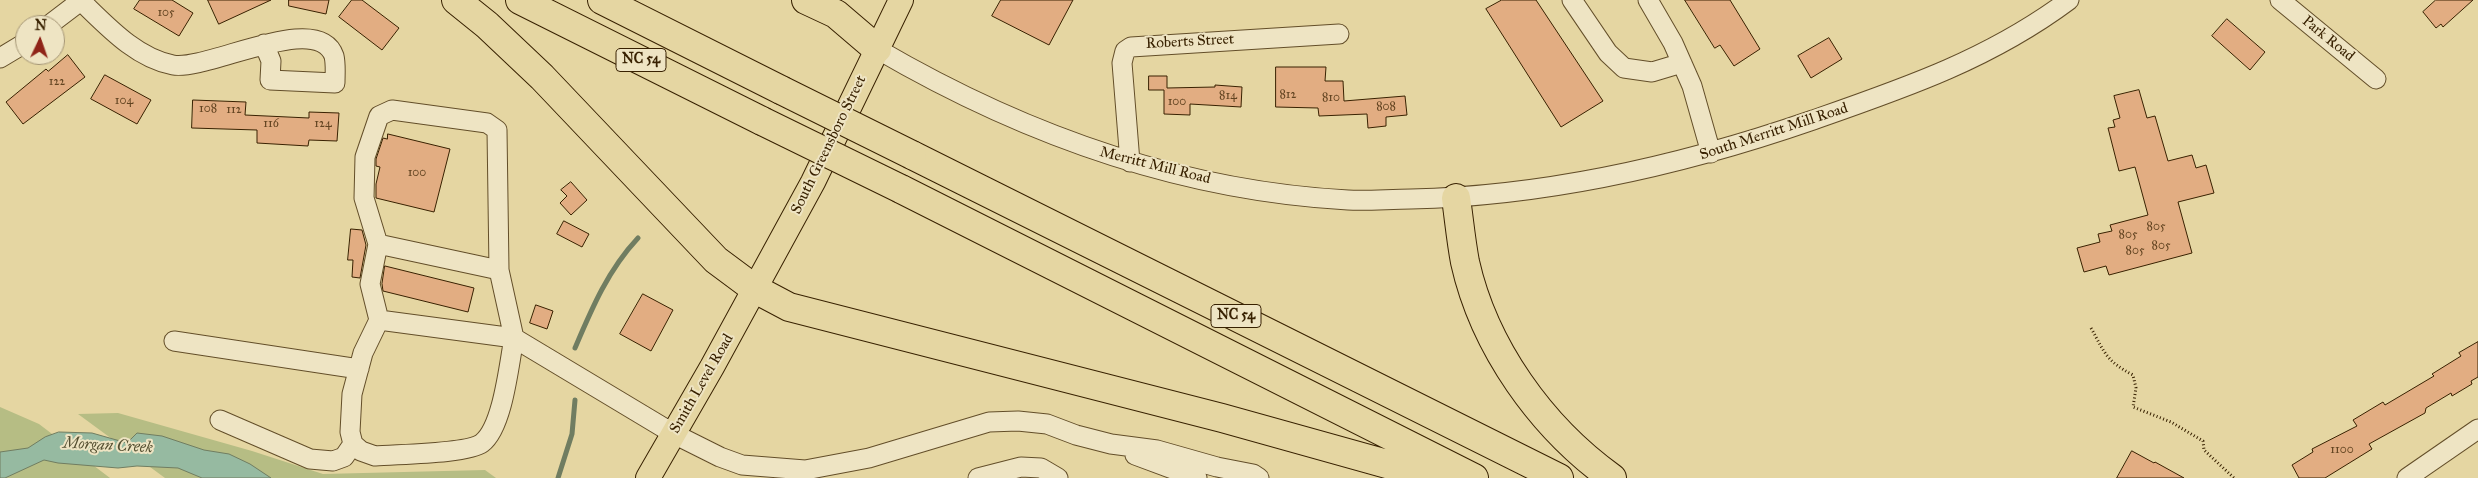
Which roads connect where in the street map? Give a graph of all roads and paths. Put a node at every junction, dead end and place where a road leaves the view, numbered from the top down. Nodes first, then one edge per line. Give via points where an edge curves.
1 (456, 0) edge
2 (520, 0) edge
3 (602, 0) edge
4 (806, 0) edge
5 (901, 0) edge
6 (1572, 0) edge
7 (1648, 0) edge
8 (2069, 0) edge
9 (2280, 0) edge
10 (81, 1) edge
11 (62, 15) edge
12 (1339, 34) dead end
13 (264, 44) dead end
14 (15, 48) edge
15 (877, 49) junction
16 (0, 58) edge
17 (1682, 63) junction
18 (2376, 79) dead end
19 (1712, 153) junction
20 (1130, 162) junction
21 (1456, 198) junction
22 (378, 244) junction
23 (498, 270) junction
24 (754, 290) junction
25 (379, 320) junction
26 (2091, 328) dead end
27 (514, 338) junction
28 (174, 341) dead end
29 (359, 369) junction
30 (220, 420) dead end
31 (2478, 429) edge
32 (674, 434) junction
33 (352, 444) junction
34 (1112, 444) junction
35 (648, 478) edge
36 (978, 478) edge
37 (1058, 478) edge
38 (1197, 478) edge
39 (1259, 478) edge
40 (1437, 478) edge
41 (1474, 478) edge
42 (1559, 478) edge
43 (1612, 478) edge
44 (2234, 478) edge
45 (2407, 478) edge

1 - 24 highway via 542,77 716,260
2 - 41 highway, NC 54, bridge
3 - 42 highway, NC 54, bridge
4 - 15 highway via 836,14
5 - 15 main road, South Greensboro Street
6 - 17 street via 1608,53 1624,68 1652,72
7 - 17 street
8 - 19 street, South Merritt Mill Road via 2022,33 1962,64 1887,94
9 - 18 street, Park Road
10 - 11 street
10 - 13 street via 125,40 160,62 188,66
12 - 20 street, Roberts Street via 1131,47 1122,57
14 - 16 street
15 - 20 street, Merritt Mill Road via 938,85 1025,125
15 - 24 main road, South Greensboro Street via 813,182
17 - 19 street
19 - 21 street, South Merritt Mill Road via 1614,176
20 - 21 street, Merritt Mill Road via 1236,186 1349,200
21 - 43 highway via 1465,262 1480,311 1500,352 1534,403 1561,434
22 - 23 street
22 - 23 street via 364,198 366,157 379,116 392,110 487,123 496,130
22 - 25 street via 370,284
23 - 27 street
24 - 32 main road, Smith Level Road
24 - 40 highway via 805,312 1222,418
25 - 27 street
25 - 29 street
26 - 44 path via 2110,361 2133,375 2136,388 2133,407 2171,422 2203,441 2204,450
27 - 32 street
27 - 33 street via 497,420 491,434 481,444 464,449 375,456
28 - 29 street
29 - 33 street via 352,394
30 - 33 street via 310,459 332,461 344,457
31 - 45 street
32 - 34 street via 742,465 797,470 869,458 989,422 1047,424
32 - 35 main road, Smith Level Road
34 - 38 street
34 - 39 street via 1157,450 1254,474
36 - 37 street via 1021,466 1041,468

